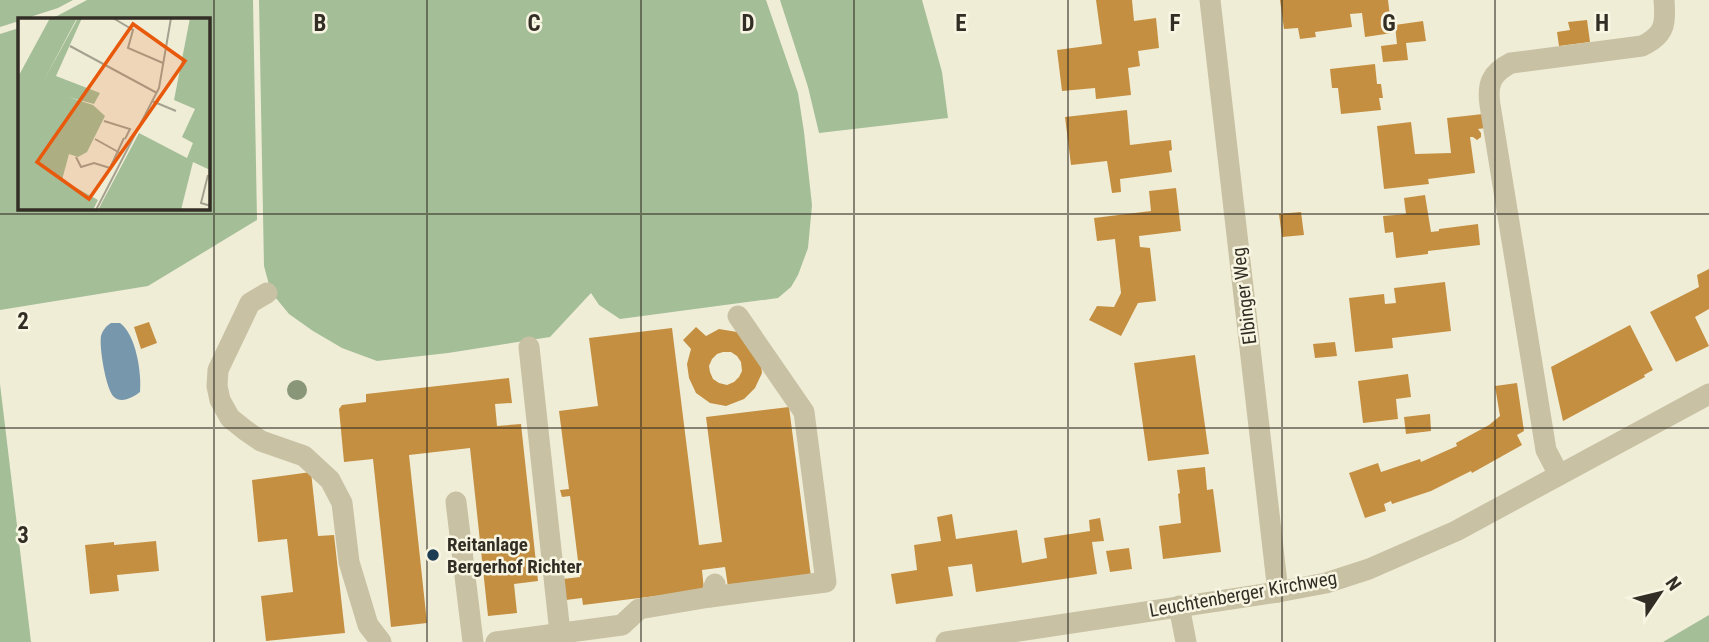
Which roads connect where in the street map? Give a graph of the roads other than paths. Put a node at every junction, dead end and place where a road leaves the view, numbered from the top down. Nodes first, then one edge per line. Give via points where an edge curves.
1 (1210, 0) edge
2 (1664, 0) edge
3 (267, 293) dead end
4 (738, 316) dead end
5 (529, 347) dead end
6 (1709, 394) edge
7 (1559, 475) junction
8 (456, 502) dead end
9 (1278, 592) junction
10 (1179, 607) junction
11 (560, 633) junction
12 (381, 642) edge
13 (473, 642) edge
14 (496, 642) edge
15 (952, 642) edge
16 (1186, 642) edge

1 - 9 street, Elbinger Weg
2 - 7 street via 1662,31 1648,43 1511,64 1498,70 1490,85 1546,450
3 - 12 street via 250,303 219,370 220,400 230,418 245,430 268,444 304,456 330,480 342,503 349,562 368,625
4 - 11 street via 804,412 826,582 713,590 639,609 622,625
5 - 11 street
6 - 7 street, Leuchtenberger Kirchweg
7 - 9 street, Leuchtenberger Kirchweg via 1456,531 1369,569
8 - 13 street
9 - 10 street, Leuchtenberger Kirchweg
10 - 15 street, Leuchtenberger Kirchweg
10 - 16 street
11 - 14 street

